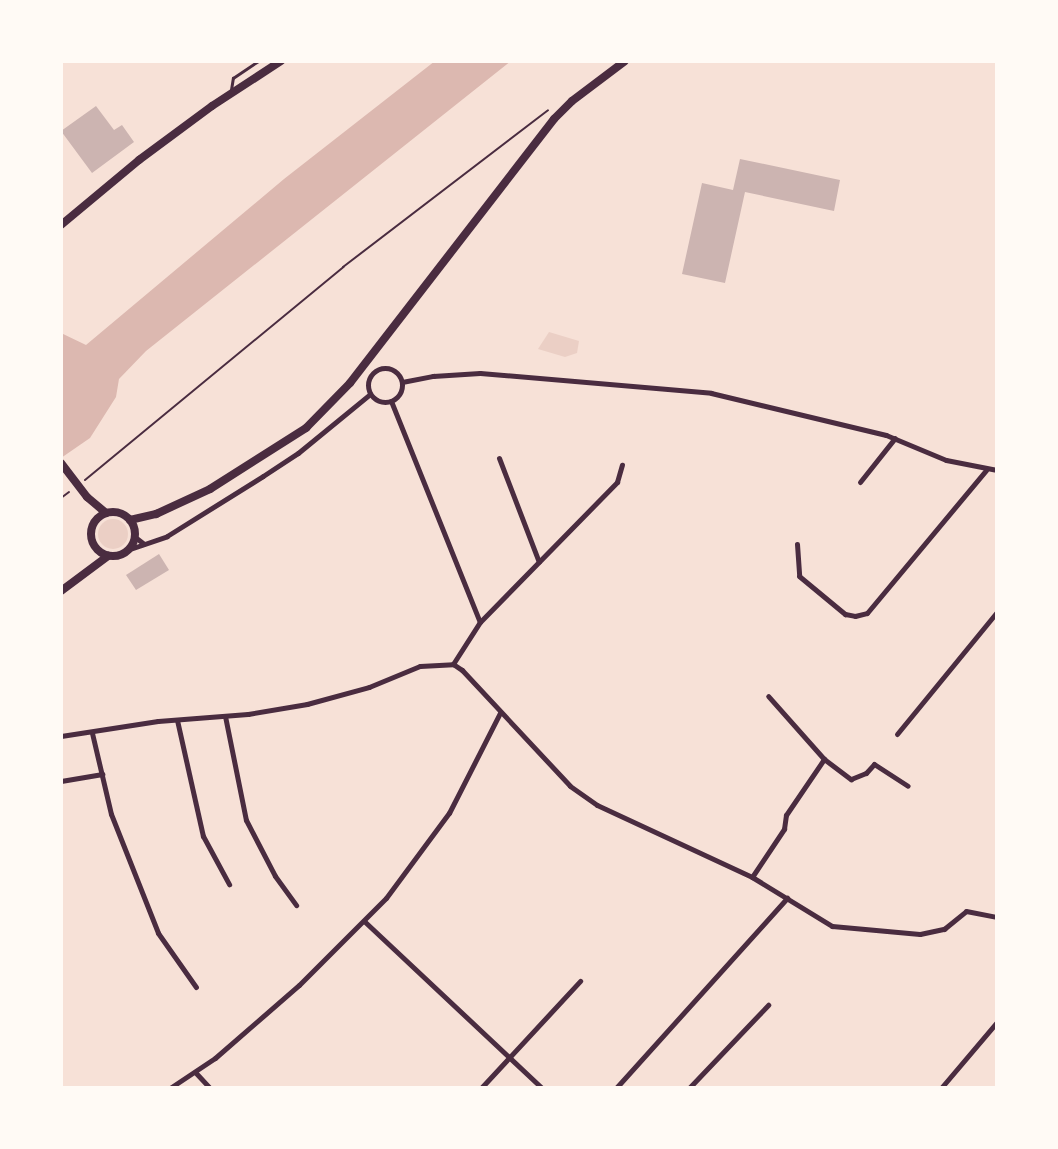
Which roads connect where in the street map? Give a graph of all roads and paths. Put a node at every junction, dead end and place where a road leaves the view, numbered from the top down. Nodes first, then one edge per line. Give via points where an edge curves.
1 (258, 61) edge
2 (281, 61) edge
3 (625, 61) edge
4 (230, 95) junction
5 (557, 102) dead end
6 (61, 225) edge
7 (402, 382) junction
8 (370, 394) junction
9 (391, 401) junction
10 (895, 438) junction
11 (499, 458) dead end
12 (61, 464) edge
13 (622, 465) dead end
14 (986, 470) junction
15 (997, 470) edge
16 (860, 482) dead end
17 (78, 485) junction
18 (87, 497) junction
19 (61, 498) edge
20 (106, 513) junction
21 (156, 514) junction
22 (130, 520) junction
23 (95, 522) junction
24 (135, 534) junction
25 (144, 544) junction
26 (797, 544) dead end
27 (96, 549) junction
28 (130, 550) junction
29 (108, 556) junction
30 (539, 562) junction
31 (91, 568) junction
32 (61, 591) edge
33 (997, 612) edge
34 (480, 622) junction
35 (453, 664) junction
36 (768, 696) dead end
37 (500, 713) junction
38 (225, 716) junction
39 (177, 720) junction
40 (92, 733) junction
41 (897, 734) dead end
42 (61, 736) edge
43 (824, 760) junction
44 (102, 774) junction
45 (61, 781) edge
46 (908, 786) dead end
47 (752, 877) junction
48 (229, 884) dead end
49 (787, 898) junction
50 (296, 905) dead end
51 (997, 918) edge
52 (364, 920) junction
53 (580, 981) dead end
54 (196, 987) dead end
55 (768, 1005) dead end
56 (997, 1022) edge
57 (511, 1058) junction
58 (195, 1072) junction
59 (170, 1088) edge
60 (210, 1088) edge
61 (481, 1088) edge
62 (542, 1088) edge
63 (616, 1088) edge
64 (689, 1088) edge
65 (941, 1088) edge

1 - 4 lane via 233,78
2 - 4 main road
3 - 21 main road via 572,101 548,126 350,383 306,428 233,477
4 - 6 main road via 139,160
5 - 17 path via 343,267
7 - 8 street via 396,372 381,368 369,378
7 - 9 street via 400,393
7 - 10 street via 480,373 711,393
8 - 9 street
8 - 25 street via 289,459 167,536
9 - 34 street
10 - 14 street via 946,460
10 - 16 street
11 - 30 street
12 - 17 main road
13 - 30 street via 617,482
14 - 15 street
14 - 26 street via 867,613 845,614 799,576
17 - 18 main road
17 - 19 path
18 - 20 main road
18 - 23 main road
20 - 22 main road via 119,513
20 - 23 main road
21 - 22 main road
21 - 24 main road
22 - 24 main road
23 - 27 main road via 91,535
24 - 25 street
24 - 28 main road
25 - 28 street
27 - 29 main road
27 - 31 main road
28 - 29 main road
29 - 31 main road
30 - 34 street
31 - 32 main road
33 - 41 street
34 - 35 street
35 - 37 street
35 - 38 street via 420,666 369,688 307,704
36 - 43 street
37 - 47 street via 570,786 597,805
37 - 52 street via 449,813 386,898
38 - 39 street
38 - 50 street via 246,820
39 - 40 street
39 - 48 street via 203,836
40 - 42 street
40 - 44 street
43 - 46 street via 851,779 874,764
43 - 47 street via 786,815 784,829
44 - 45 street
44 - 54 street via 111,814 158,933
47 - 49 street
49 - 51 street via 832,926 920,933 944,929 966,911
49 - 63 street
52 - 57 street
52 - 58 street via 299,985
53 - 57 street
55 - 64 street
56 - 65 street
57 - 61 street
57 - 62 street
58 - 59 street
58 - 60 street

